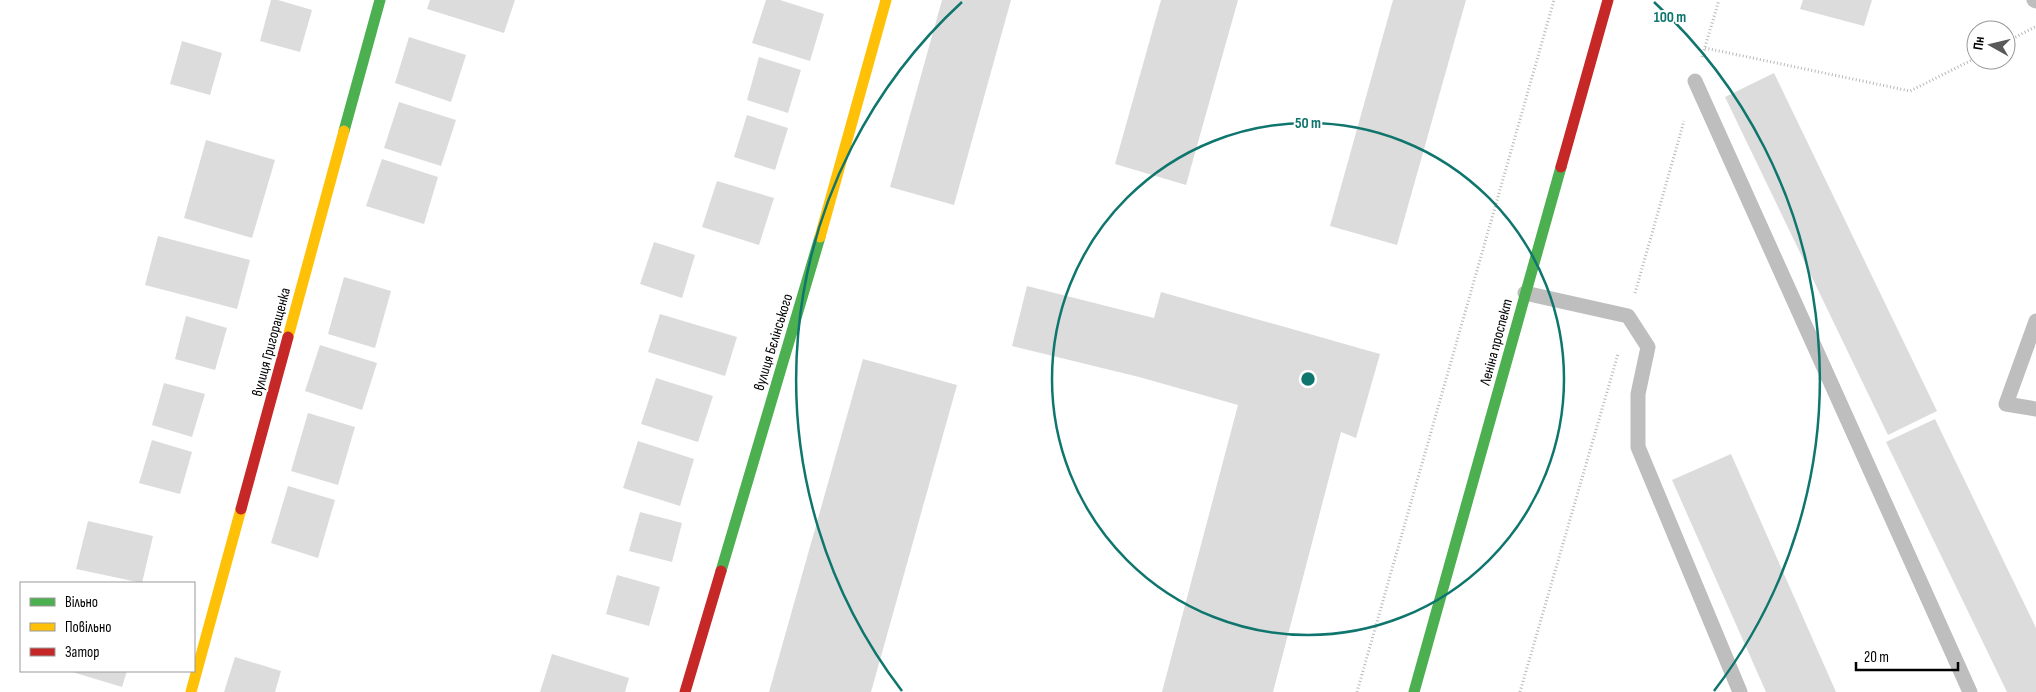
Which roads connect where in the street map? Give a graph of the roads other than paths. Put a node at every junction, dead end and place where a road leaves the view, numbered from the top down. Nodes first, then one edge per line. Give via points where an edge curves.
1 (380, 0) edge
2 (886, 0) edge
3 (1608, 0) edge
4 (1695, 81) dead end
5 (1525, 292) junction
6 (2036, 321) edge
7 (2036, 409) edge
8 (191, 692) edge
9 (684, 692) edge
10 (1414, 692) edge
11 (1740, 692) edge
12 (1970, 692) edge

1 - 8 street, вулиця Григоращенка
2 - 9 street, вулиця Бєлінського via 811,266
3 - 5 street, Леніна проспект
4 - 12 lane
5 - 10 street, Леніна проспект
5 - 11 lane via 1628,316 1648,348 1638,394 1638,447
6 - 7 lane via 2006,404

